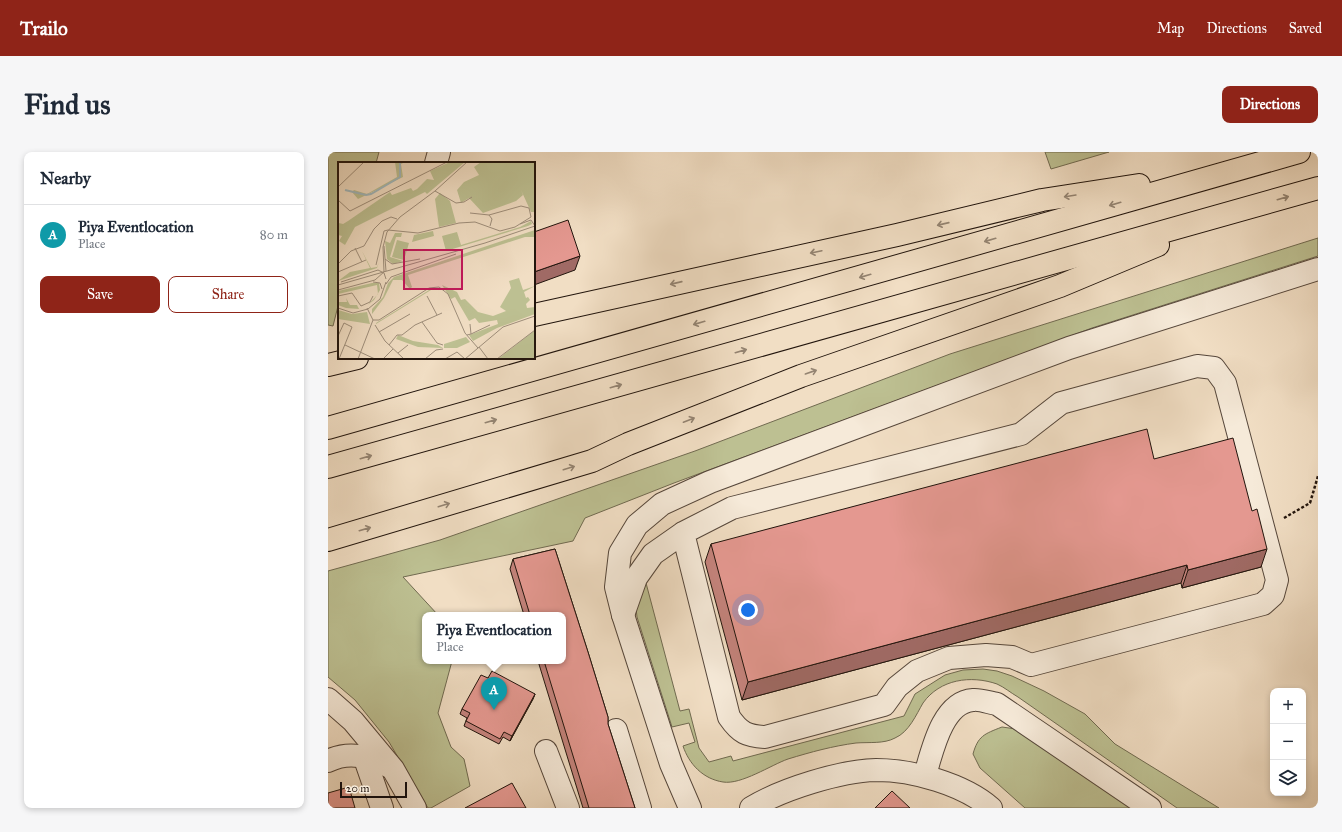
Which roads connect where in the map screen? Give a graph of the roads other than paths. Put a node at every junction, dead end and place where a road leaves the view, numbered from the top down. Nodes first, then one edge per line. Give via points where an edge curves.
1 (439, 152) edge
2 (1299, 152) edge
3 (436, 162) edge
4 (1233, 171) junction
5 (1318, 188) edge
6 (1248, 208) junction
7 (1318, 269) edge
8 (535, 315) edge
9 (353, 359) edge
10 (328, 365) edge
11 (328, 428) edge
12 (328, 467) edge
13 (683, 532) junction
14 (328, 540) edge
15 (622, 616) junction
16 (328, 699) edge
17 (616, 730) dead end
18 (546, 752) dead end
19 (364, 756) junction
20 (328, 761) edge
21 (393, 768) junction
22 (925, 775) junction
23 (382, 808) edge
24 (415, 808) edge
25 (568, 808) edge
26 (640, 808) edge
27 (690, 808) edge
28 (751, 808) edge
29 (991, 808) edge
30 (1150, 808) edge

1 - 3 street
2 - 4 highway
4 -> 8 highway via 1042,200 897,235
4 -> 11 highway
6 -> 5 highway
12 -> 6 highway
14 -> 6 highway via 592,461 628,444 801,376 1060,286
7 - 15 street via 1070,348 710,482 662,504 637,525 620,553 616,587
9 - 10 highway
13 - 13 street via 732,508 1021,434 1061,403 1197,366 1214,368 1225,383 1278,580 1273,595 1263,604 1031,665 1012,657 986,655 949,658 918,671 897,687 884,705 766,737 750,736 737,729 729,717
13 - 15 street via 653,554 636,578
15 - 27 street via 671,764
16 - 21 street via 353,721
17 - 26 street
18 - 25 street
19 - 20 street via 352,754
19 - 21 street
19 - 23 street
21 - 24 street
22 - 28 street via 876,770 832,777 796,788
22 - 29 street via 961,790
22 - 30 street via 942,724 954,708 972,700 997,704

